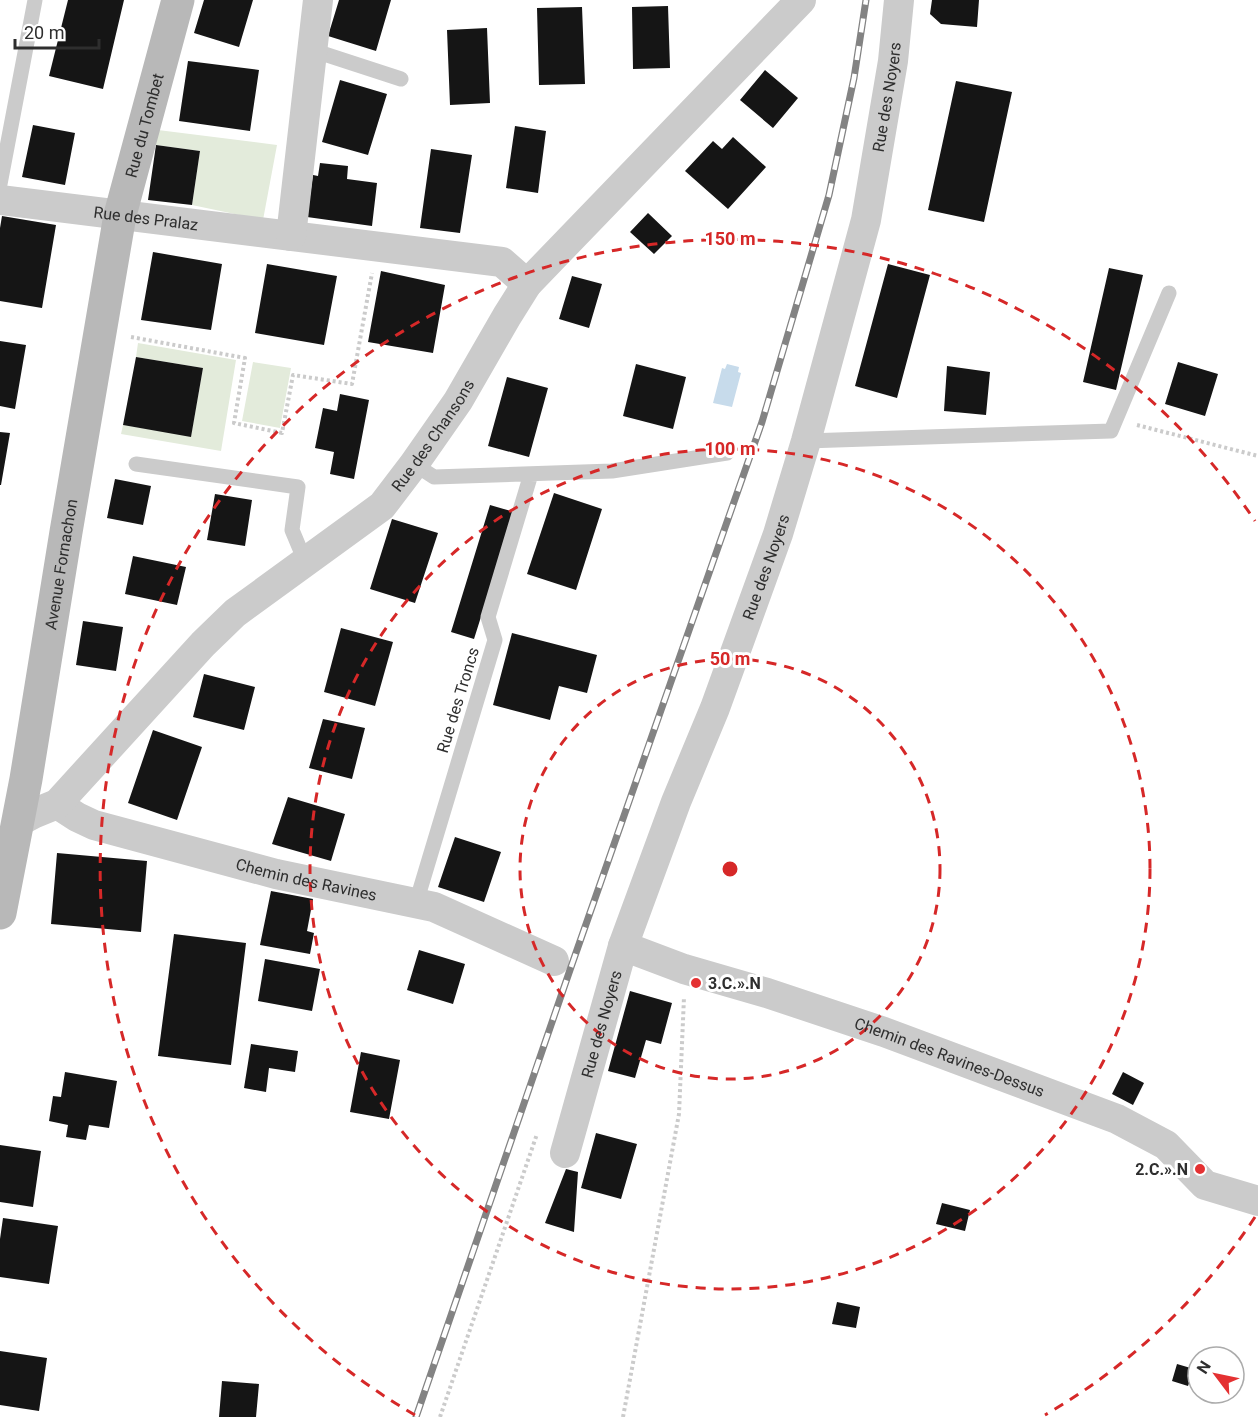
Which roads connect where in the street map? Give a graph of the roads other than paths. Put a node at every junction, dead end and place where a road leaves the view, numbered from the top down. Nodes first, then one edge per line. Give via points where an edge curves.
1 (35, 0) edge
2 (178, 0) edge
3 (318, 0) edge
4 (801, 0) edge
5 (899, 0) edge
6 (312, 50) junction
7 (401, 79) dead end
8 (0, 184) edge
9 (0, 200) edge
10 (120, 215) junction
11 (291, 236) junction
12 (527, 284) junction
13 (1169, 293) dead end
14 (806, 441) junction
15 (727, 453) dead end
16 (136, 464) dead end
17 (414, 464) junction
18 (531, 474) junction
19 (305, 561) junction
20 (57, 804) junction
21 (18, 822) junction
22 (1, 901) edge
23 (416, 903) junction
24 (623, 946) junction
25 (554, 961) dead end
26 (565, 1153) dead end
27 (1258, 1201) edge

1 - 8 lane
2 - 10 street, Rue du Tombet
3 - 6 street
4 - 12 street, Rue des Chansons
5 - 14 street, Rue des Noyers via 893,61 866,220
6 - 7 lane
6 - 11 street
9 - 10 street, Rue des Pralaz
10 - 11 street, Rue des Pralaz
10 - 21 street, Avenue Fornachon
11 - 12 street, Rue des Pralaz via 502,262
12 - 17 street, Rue des Chansons via 458,401
13 - 14 lane via 1110,431
14 - 24 street, Rue des Noyers via 715,708
15 - 18 lane via 612,471
16 - 19 lane via 298,488 292,530
17 - 18 lane via 434,477
17 - 19 street, Rue des Chansons via 382,506
18 - 23 lane, Rue des Troncs via 488,617 495,640
19 - 20 street, Rue des Chansons via 235,613 211,636
20 - 21 street, Rue des Chansons
20 - 23 street, Chemin des Ravines via 94,825 276,874
21 - 22 street, Avenue Fornachon
23 - 25 street, Chemin des Ravines via 434,907
24 - 26 street, Rue des Noyers
24 - 27 street, Chemin des Ravines-Dessus via 884,1032 1117,1119 1166,1145 1205,1185

